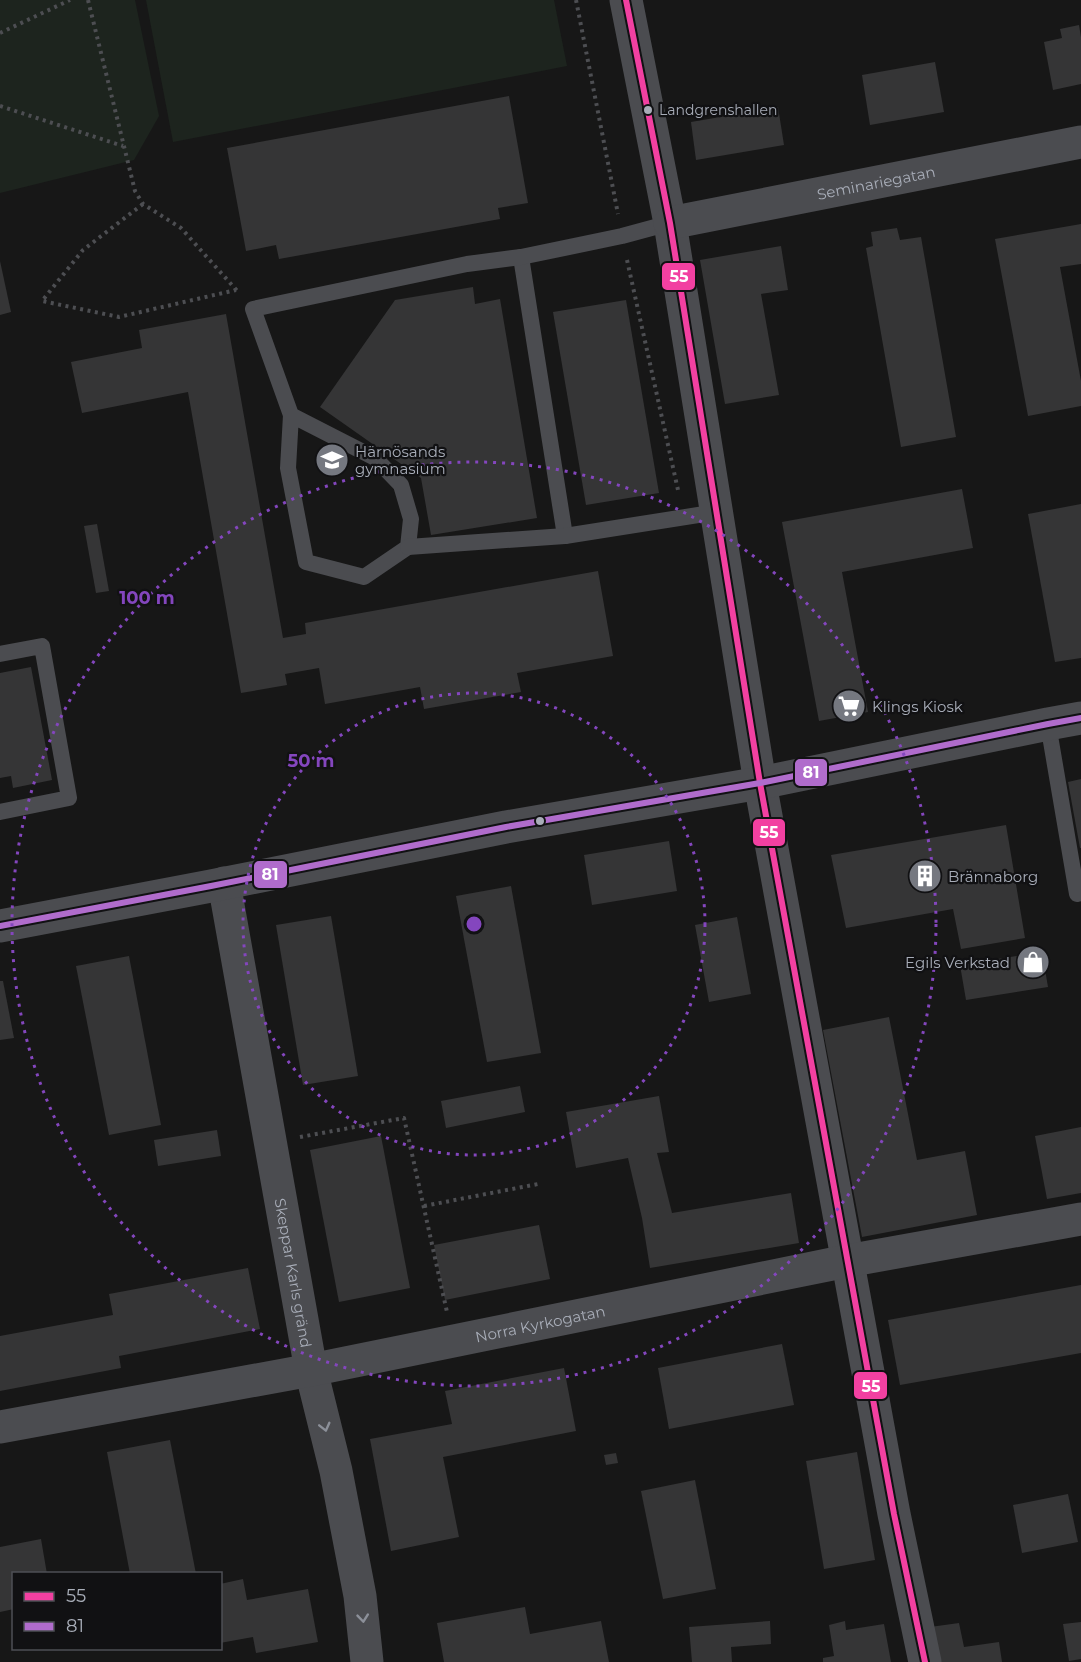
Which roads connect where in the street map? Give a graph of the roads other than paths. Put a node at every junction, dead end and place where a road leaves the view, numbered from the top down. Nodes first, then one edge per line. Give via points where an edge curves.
1 (626, 0) edge
2 (1081, 142) edge
3 (670, 223) junction
4 (521, 257) junction
5 (291, 415) junction
6 (717, 512) junction
7 (565, 536) junction
8 (408, 547) junction
9 (0, 654) edge
10 (1081, 718) edge
11 (1048, 723) junction
12 (760, 783) junction
13 (0, 812) edge
14 (224, 883) junction
15 (1081, 893) edge
16 (0, 926) edge
17 (1081, 1219) edge
18 (847, 1261) junction
19 (311, 1370) junction
20 (0, 1427) edge
21 (367, 1662) edge
22 (925, 1662) edge

1 - 3 street
2 - 3 street, Seminariegatan
3 - 4 lane
3 - 6 street
4 - 5 lane via 467,264 253,309
4 - 7 lane
5 - 8 lane via 375,458 401,485 411,519
5 - 8 lane via 288,468 306,562 364,577
6 - 7 lane
6 - 12 street
7 - 8 lane
9 - 13 lane via 42,646 69,798
10 - 11 street
11 - 12 street
11 - 15 lane via 1077,894
12 - 14 street via 506,827
12 - 18 street
14 - 16 street
14 - 19 street, Skeppar Karls gränd
17 - 18 street, Norra Kyrkogatan
18 - 19 street, Norra Kyrkogatan
18 - 22 street
19 - 20 street, Norra Kyrkogatan
19 -> 21 street, Skeppar Karls gränd via 336,1471 360,1596

